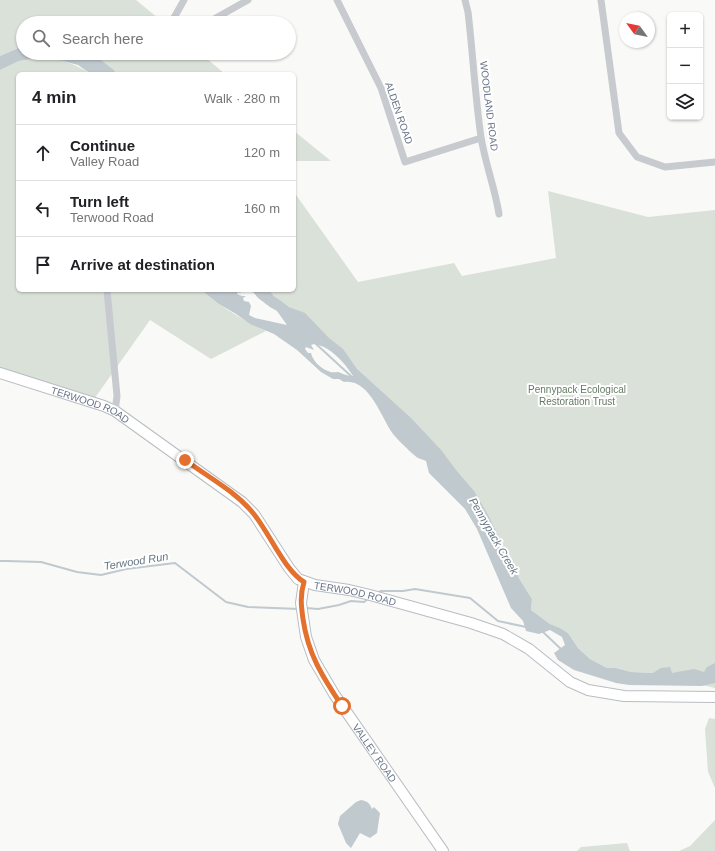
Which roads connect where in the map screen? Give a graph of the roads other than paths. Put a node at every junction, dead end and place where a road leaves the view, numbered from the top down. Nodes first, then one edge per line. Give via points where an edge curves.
1 (184, 0) edge
2 (248, 0) edge
3 (337, 0) edge
4 (465, 0) edge
5 (601, 0) edge
6 (175, 16) edge
7 (220, 16) edge
8 (481, 138) junction
9 (715, 162) edge
10 (499, 214) dead end
11 (108, 292) edge
12 (0, 373) edge
13 (114, 411) junction
14 (304, 582) junction
15 (715, 697) edge
16 (443, 851) edge

1 - 6 street
2 - 7 street
3 - 8 street, ALDEN ROAD via 380,88 405,162
4 - 8 street, WOODLAND ROAD
5 - 9 street via 619,133 637,157 665,167
8 - 10 street, WOODLAND ROAD
11 - 13 street via 117,396
12 - 13 street, TERWOOD ROAD
13 - 14 street, TERWOOD ROAD via 242,502 262,526 294,574
14 - 15 street, TERWOOD ROAD via 370,595 503,634 529,649 570,682 588,690 624,696
14 - 16 street, VALLEY ROAD via 301,603 308,645 314,660 325,681

